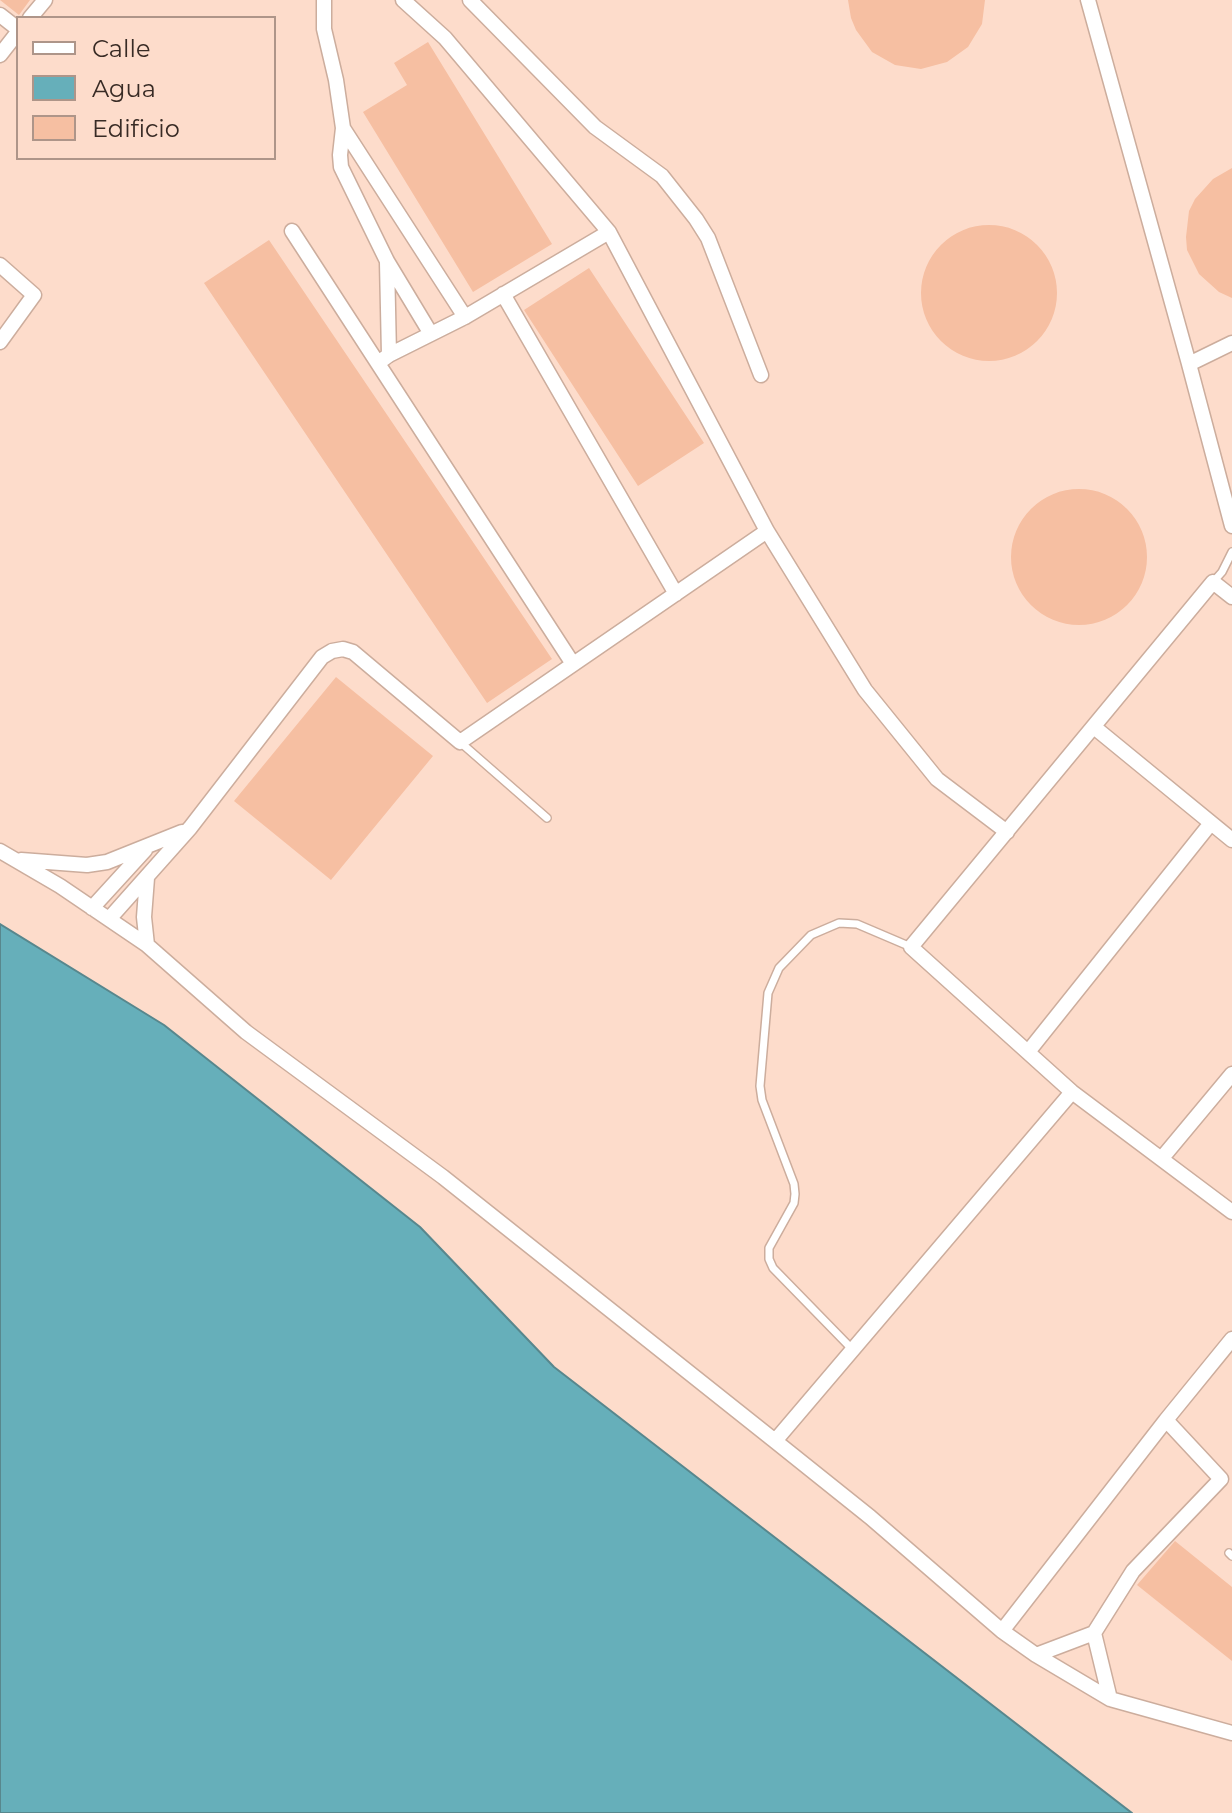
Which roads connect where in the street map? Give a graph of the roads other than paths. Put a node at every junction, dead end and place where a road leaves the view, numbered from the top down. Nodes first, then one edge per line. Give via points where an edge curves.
1 (45, 0) edge
2 (324, 0) edge
3 (336, 0) edge
4 (403, 0) edge
5 (470, 0) edge
6 (1088, 0) edge
7 (0, 15) edge
8 (32, 16) edge
9 (16, 29) edge
10 (324, 29) junction
11 (16, 34) edge
12 (0, 55) edge
13 (343, 128) junction
14 (292, 231) dead end
15 (609, 232) junction
16 (387, 261) junction
17 (0, 265) edge
18 (503, 294) junction
19 (465, 317) junction
20 (431, 334) junction
21 (0, 342) edge
22 (1232, 343) edge
23 (383, 359) junction
24 (1189, 364) junction
25 (761, 375) dead end
26 (1232, 526) edge
27 (767, 531) junction
28 (1232, 552) edge
29 (1213, 582) junction
30 (676, 594) junction
31 (1232, 597) edge
32 (573, 664) junction
33 (1094, 727) junction
34 (460, 742) junction
35 (547, 818) dead end
36 (1211, 823) junction
37 (190, 828) junction
38 (1007, 832) junction
39 (1232, 840) edge
40 (148, 847) junction
41 (0, 851) edge
42 (17, 860) junction
43 (147, 875) junction
44 (92, 908) junction
45 (109, 919) junction
46 (147, 945) junction
47 (911, 947) junction
48 (1028, 1052) junction
49 (1232, 1074) edge
50 (1072, 1092) junction
51 (1162, 1158) junction
52 (1232, 1212) edge
53 (1232, 1339) edge
54 (852, 1349) junction
55 (1166, 1420) junction
56 (775, 1441) junction
57 (1227, 1481) edge
58 (1002, 1631) junction
59 (1094, 1633) junction
60 (1036, 1655) junction
61 (1110, 1699) junction
62 (1232, 1733) edge

1 - 8 street
2 - 10 street
3 - 10 street
4 - 15 street via 445,38
5 - 25 street via 595,127 662,176 696,219
6 - 24 street
7 - 9 street
10 - 13 street
11 - 12 street
13 - 16 street via 341,167
13 - 19 street
14 - 23 street
15 - 18 street
15 - 27 street
16 - 20 street
16 - 23 street
17 - 21 street via 34,295
18 - 19 street
18 - 30 street
19 - 20 street
20 - 23 street
22 - 24 street
23 - 32 street
24 - 26 street
27 - 30 street
27 - 38 street via 865,690 937,779
28 - 29 lane
29 - 31 street
29 - 33 street
30 - 32 street
32 - 34 street
33 - 36 street
33 - 38 street
34 - 35 lane
34 - 37 street via 353,652 332,651 322,657
36 - 39 street
36 - 48 street
37 - 40 street
37 - 43 street
38 - 47 street
40 - 42 street via 87,865
40 - 44 street
41 - 42 street
42 - 44 street
43 - 45 street
43 - 46 street
44 - 45 street
45 - 46 street
46 - 56 street via 246,1032 443,1177
47 - 48 street
47 - 54 lane via 857,924 839,923 811,935 779,968 768,993 760,1086 795,1194 769,1248 769,1259
48 - 50 street
49 - 51 street
50 - 51 street
50 - 54 street
51 - 52 street
53 - 55 street
54 - 56 street
55 - 57 street
55 - 58 street
56 - 58 street
57 - 59 street via 1133,1571
58 - 60 street
59 - 60 street
59 - 61 street
60 - 61 street
61 - 62 street

